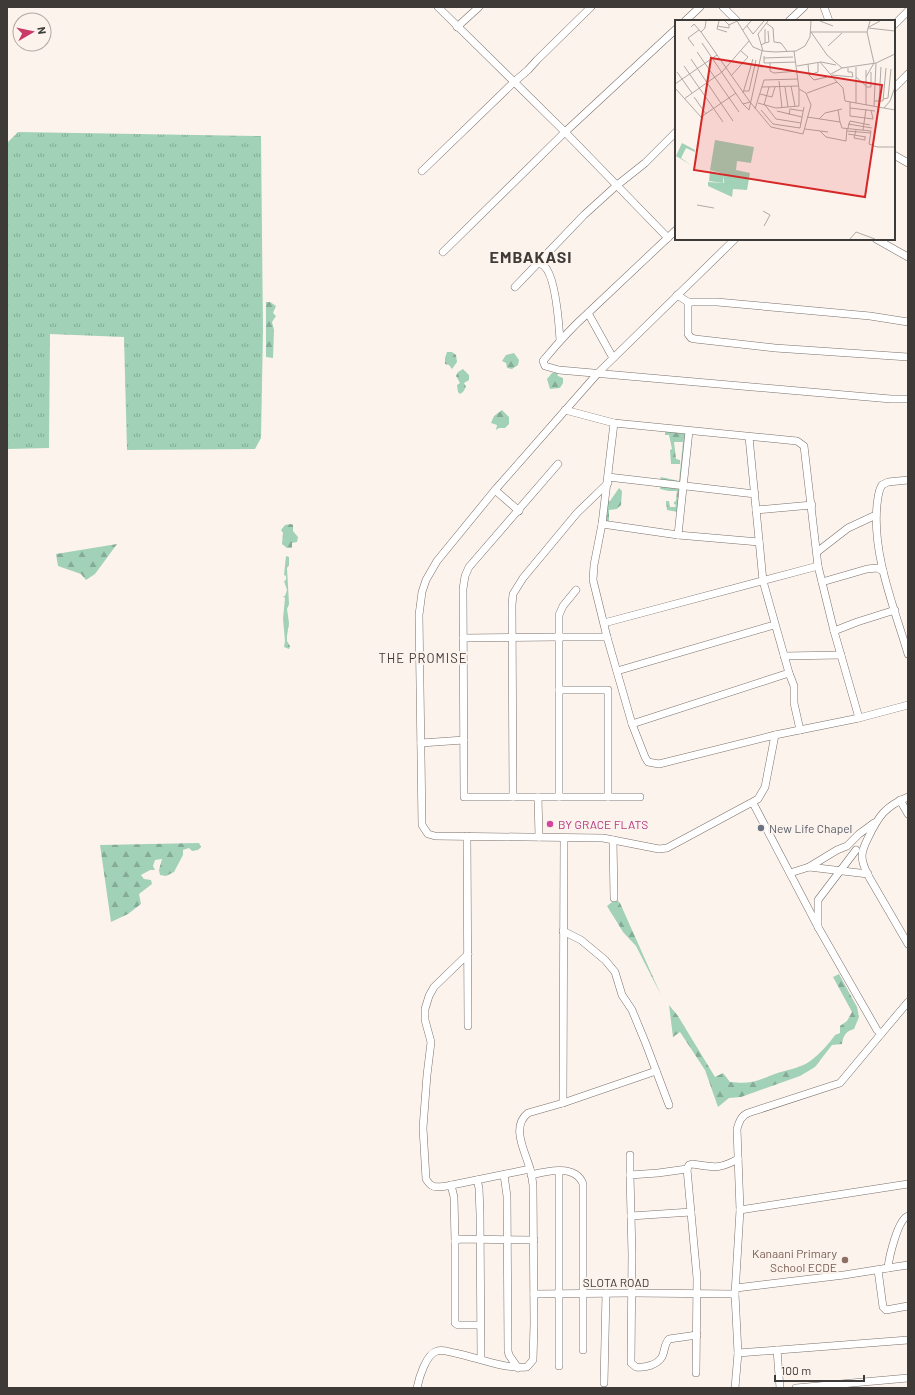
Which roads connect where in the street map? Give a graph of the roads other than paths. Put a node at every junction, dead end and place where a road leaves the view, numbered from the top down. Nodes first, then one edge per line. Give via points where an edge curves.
1 (438, 7) edge
2 (479, 7) edge
3 (591, 7) edge
4 (700, 7) edge
5 (723, 7) edge
6 (804, 7) edge
7 (824, 7) edge
8 (908, 11) edge
9 (686, 20) edge
10 (736, 20) edge
11 (790, 20) edge
12 (829, 20) edge
13 (895, 24) edge
14 (457, 27) junction
15 (675, 31) edge
16 (908, 74) edge
17 (514, 82) junction
18 (895, 87) edge
19 (565, 132) junction
20 (675, 133) edge
21 (895, 156) edge
22 (908, 164) edge
23 (422, 172) dead end
24 (616, 186) junction
25 (675, 231) edge
26 (668, 238) junction
27 (734, 240) edge
28 (878, 240) edge
29 (443, 252) dead end
30 (908, 257) edge
31 (538, 263) junction
32 (515, 287) dead end
33 (677, 296) junction
34 (688, 302) junction
35 (588, 313) junction
36 (908, 322) edge
37 (560, 340) junction
38 (908, 357) edge
39 (613, 358) junction
40 (598, 373) junction
41 (908, 399) edge
42 (565, 410) junction
43 (614, 423) junction
44 (689, 431) junction
45 (749, 437) junction
46 (558, 464) dead end
47 (608, 480) junction
48 (908, 480) edge
49 (683, 486) junction
50 (495, 490) junction
51 (754, 494) junction
52 (812, 505) junction
53 (756, 510) junction
54 (519, 511) junction
55 (876, 515) junction
56 (602, 524) junction
57 (678, 534) junction
58 (759, 542) junction
59 (817, 552) junction
60 (818, 566) junction
61 (883, 571) junction
62 (763, 581) junction
63 (822, 582) junction
64 (576, 590) dead end
65 (895, 610) junction
66 (604, 623) junction
67 (774, 625) junction
68 (834, 630) junction
69 (559, 637) junction
70 (463, 638) junction
71 (512, 638) junction
72 (607, 638) junction
73 (908, 654) edge
74 (841, 655) junction
75 (784, 656) junction
76 (618, 671) junction
77 (789, 673) junction
78 (559, 690) junction
79 (908, 705) edge
80 (859, 718) junction
81 (632, 724) junction
82 (800, 730) junction
83 (775, 735) junction
84 (464, 740) junction
85 (421, 744) junction
86 (513, 797) junction
87 (538, 797) junction
88 (559, 797) junction
89 (608, 797) junction
90 (640, 797) dead end
91 (908, 797) edge
92 (900, 800) junction
93 (753, 803) junction
94 (908, 814) edge
95 (876, 822) junction
96 (467, 836) junction
97 (539, 837) junction
98 (564, 838) junction
99 (613, 840) junction
100 (849, 844) junction
101 (859, 853) junction
102 (809, 867) junction
103 (842, 870) junction
104 (790, 873) junction
105 (868, 874) junction
106 (614, 898) dead end
107 (818, 927) junction
108 (563, 931) junction
109 (908, 944) edge
110 (468, 954) junction
111 (908, 1002) edge
112 (468, 1026) dead end
113 (881, 1034) junction
114 (656, 1071) junction
115 (563, 1103) junction
116 (669, 1105) dead end
117 (630, 1155) dead end
118 (738, 1159) junction
119 (687, 1169) junction
120 (559, 1170) junction
121 (531, 1172) junction
122 (504, 1175) junction
123 (630, 1175) junction
124 (477, 1180) junction
125 (908, 1184) edge
126 (451, 1185) junction
127 (740, 1210) junction
128 (691, 1212) junction
129 (631, 1216) junction
130 (908, 1216) edge
131 (480, 1240) junction
132 (507, 1240) junction
133 (534, 1240) junction
134 (455, 1241) junction
135 (908, 1265) edge
136 (888, 1268) junction
137 (878, 1270) junction
138 (736, 1291) junction
139 (582, 1293) junction
140 (606, 1293) junction
141 (632, 1293) junction
142 (534, 1294) junction
143 (558, 1294) junction
144 (698, 1294) junction
145 (908, 1306) edge
146 (480, 1325) junction
147 (697, 1335) junction
148 (908, 1340) edge
149 (583, 1350) dead end
150 (777, 1350) junction
151 (738, 1353) junction
152 (480, 1360) junction
153 (558, 1366) dead end
154 (518, 1368) junction
155 (696, 1373) dead end
156 (908, 1378) edge
157 (604, 1382) dead end
158 (417, 1388) edge
159 (735, 1388) edge
160 (780, 1388) edge
161 (796, 1388) edge

1 - 14 street
2 - 14 street
3 - 17 street
4 - 9 street
5 - 10 street
6 - 11 street
7 - 12 street
8 - 13 street
14 - 17 street
15 - 19 street
16 - 18 street
17 - 19 street
17 - 23 street
19 - 24 street
19 - 29 street
20 - 24 street via 645,163
21 - 22 street
24 - 26 street
24 - 31 street
25 - 26 street
26 - 35 street
27 - 33 street
28 - 30 street
31 - 32 street
31 - 37 street via 544,266 550,277
33 - 34 street
33 - 39 street
34 - 36 street via 717,302 870,316
34 - 38 street via 688,334 691,338 775,348
35 - 37 street
35 - 39 street
37 - 40 street via 543,361 545,366 559,370
39 - 40 street
40 - 41 street
40 - 42 street
42 - 43 street
42 - 50 street
43 - 44 street
43 - 47 street
44 - 45 street
44 - 49 street
45 - 51 street
45 - 52 street via 797,441 804,446
46 - 54 street
47 - 49 street
47 - 56 street
47 - 71 street via 519,583 512,600
48 - 55 street via 882,485 878,494
49 - 51 street
49 - 57 street
50 - 54 street
50 - 85 street via 437,561 422,592 419,615
51 - 53 street
52 - 53 street
52 - 59 street
53 - 58 street
54 - 70 street via 467,571 463,583
55 - 59 street via 848,528
55 - 61 street via 876,532
56 - 57 street
56 - 66 street via 593,580
57 - 58 street
58 - 62 street
59 - 60 street
60 - 62 street
60 - 63 street
61 - 63 street via 876,568 867,569
61 - 65 street
62 - 66 street
62 - 67 street
63 - 68 street
64 - 69 street via 560,610
65 - 68 street
65 - 73 street
66 - 72 street
67 - 75 street
67 - 76 street
68 - 74 street
69 - 71 street
69 - 72 street
69 - 78 street
70 - 71 street
70 - 84 street
71 - 86 street
72 - 76 street
74 - 75 street
74 - 80 street
75 - 77 street
76 - 81 street
77 - 81 street
77 - 82 street via 794,686 794,703
78 - 88 street
78 - 89 street via 608,690
79 - 80 street
80 - 82 street
81 - 83 street via 644,758 652,764
82 - 83 street
83 - 93 street via 765,787
84 - 85 street
84 - 86 street via 464,797
85 - 96 street via 422,825 428,834 435,836
86 - 87 street
87 - 88 street
87 - 97 street
88 - 89 street
89 - 90 street
91 - 92 street
92 - 94 street
92 - 95 street via 890,806
93 - 99 street via 667,848 659,849
93 - 104 street
95 - 100 street
95 - 101 street
96 - 97 street
96 - 110 street
97 - 98 street
98 - 99 street
98 - 108 street
99 - 106 street
100 - 101 street
100 - 102 street
101 - 103 street
101 - 105 street
102 - 103 street
102 - 104 street
103 - 105 street
103 - 107 street via 818,900
104 - 107 street
105 - 109 street
107 - 113 street
108 - 114 street via 581,940 615,972 622,995 632,1010
108 - 115 street
110 - 112 street
110 - 126 street via 434,987 425,1009 431,1042 423,1128 426,1179 433,1187
111 - 113 street
113 - 118 street via 840,1083 744,1115 737,1129
114 - 115 street
114 - 116 street
115 - 121 street via 523,1116 520,1125 521,1139
117 - 123 street
118 - 119 street via 716,1168 692,1164
118 - 127 street
119 - 123 street
119 - 128 street
120 - 121 street
120 - 139 street via 580,1177 583,1184
120 - 143 street
121 - 122 street
121 - 133 street
122 - 124 street
122 - 132 street via 507,1196
123 - 129 street
124 - 126 street
124 - 131 street
125 - 127 street
126 - 134 street via 454,1197
127 - 138 street
128 - 129 street
128 - 144 street
129 - 141 street
130 - 136 street via 901,1220 892,1244
131 - 132 street
131 - 134 street
131 - 146 street
132 - 133 street
132 - 154 street via 508,1351
133 - 142 street
134 - 146 street via 455,1323
135 - 136 street, SLOTA ROAD
136 - 137 street, SLOTA ROAD
137 - 138 street, SLOTA ROAD
137 - 145 street via 883,1307 886,1310
138 - 144 street, SLOTA ROAD
138 - 151 street
139 - 140 street, SLOTA ROAD
139 - 143 street, SLOTA ROAD
139 - 149 street
140 - 141 street, SLOTA ROAD
140 - 157 street
141 - 144 street, SLOTA ROAD
141 - 147 street via 631,1363 636,1368 648,1366 660,1359 669,1339
142 - 143 street, SLOTA ROAD
142 - 154 street via 533,1360 527,1367
143 - 153 street
144 - 147 street
146 - 152 street
147 - 155 street
148 - 150 street
150 - 151 street
150 - 160 street
151 - 159 street
152 - 154 street
152 - 158 street via 448,1351 436,1351 426,1361
156 - 161 street

